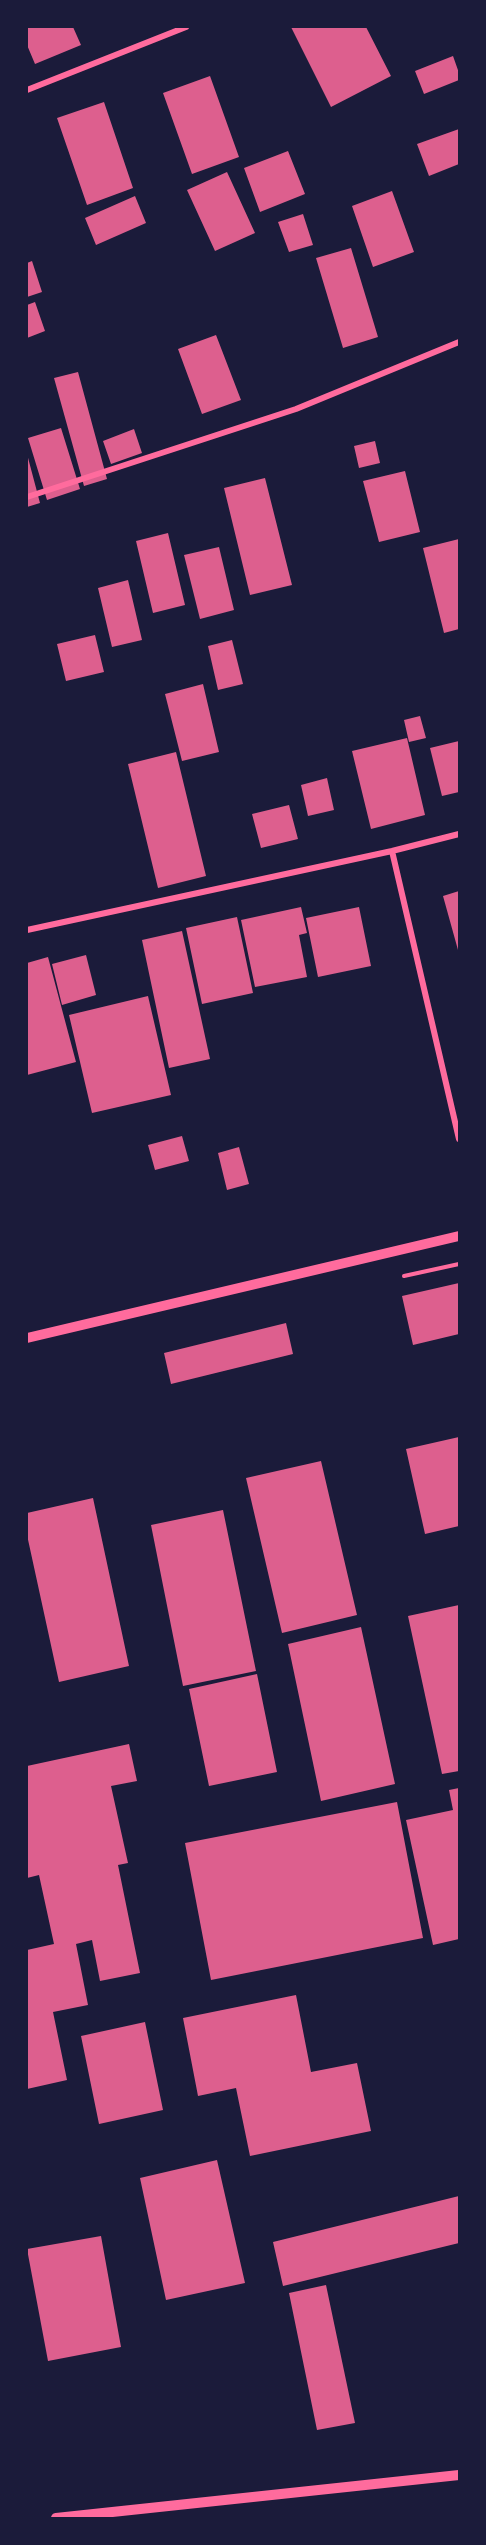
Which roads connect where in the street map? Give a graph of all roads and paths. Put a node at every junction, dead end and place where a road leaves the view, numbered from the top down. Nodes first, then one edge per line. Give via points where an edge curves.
1 (186, 27) edge
2 (27, 90) edge
3 (459, 342) edge
4 (27, 497) edge
5 (459, 834) edge
6 (392, 852) junction
7 (27, 930) edge
8 (459, 1139) edge
9 (459, 1236) edge
10 (27, 1338) edge
11 (459, 2475) edge
12 (56, 2518) edge

1 - 2 street
3 - 4 street via 296,409
5 - 6 street
6 - 7 street
6 - 8 street
9 - 10 street
11 - 12 street

